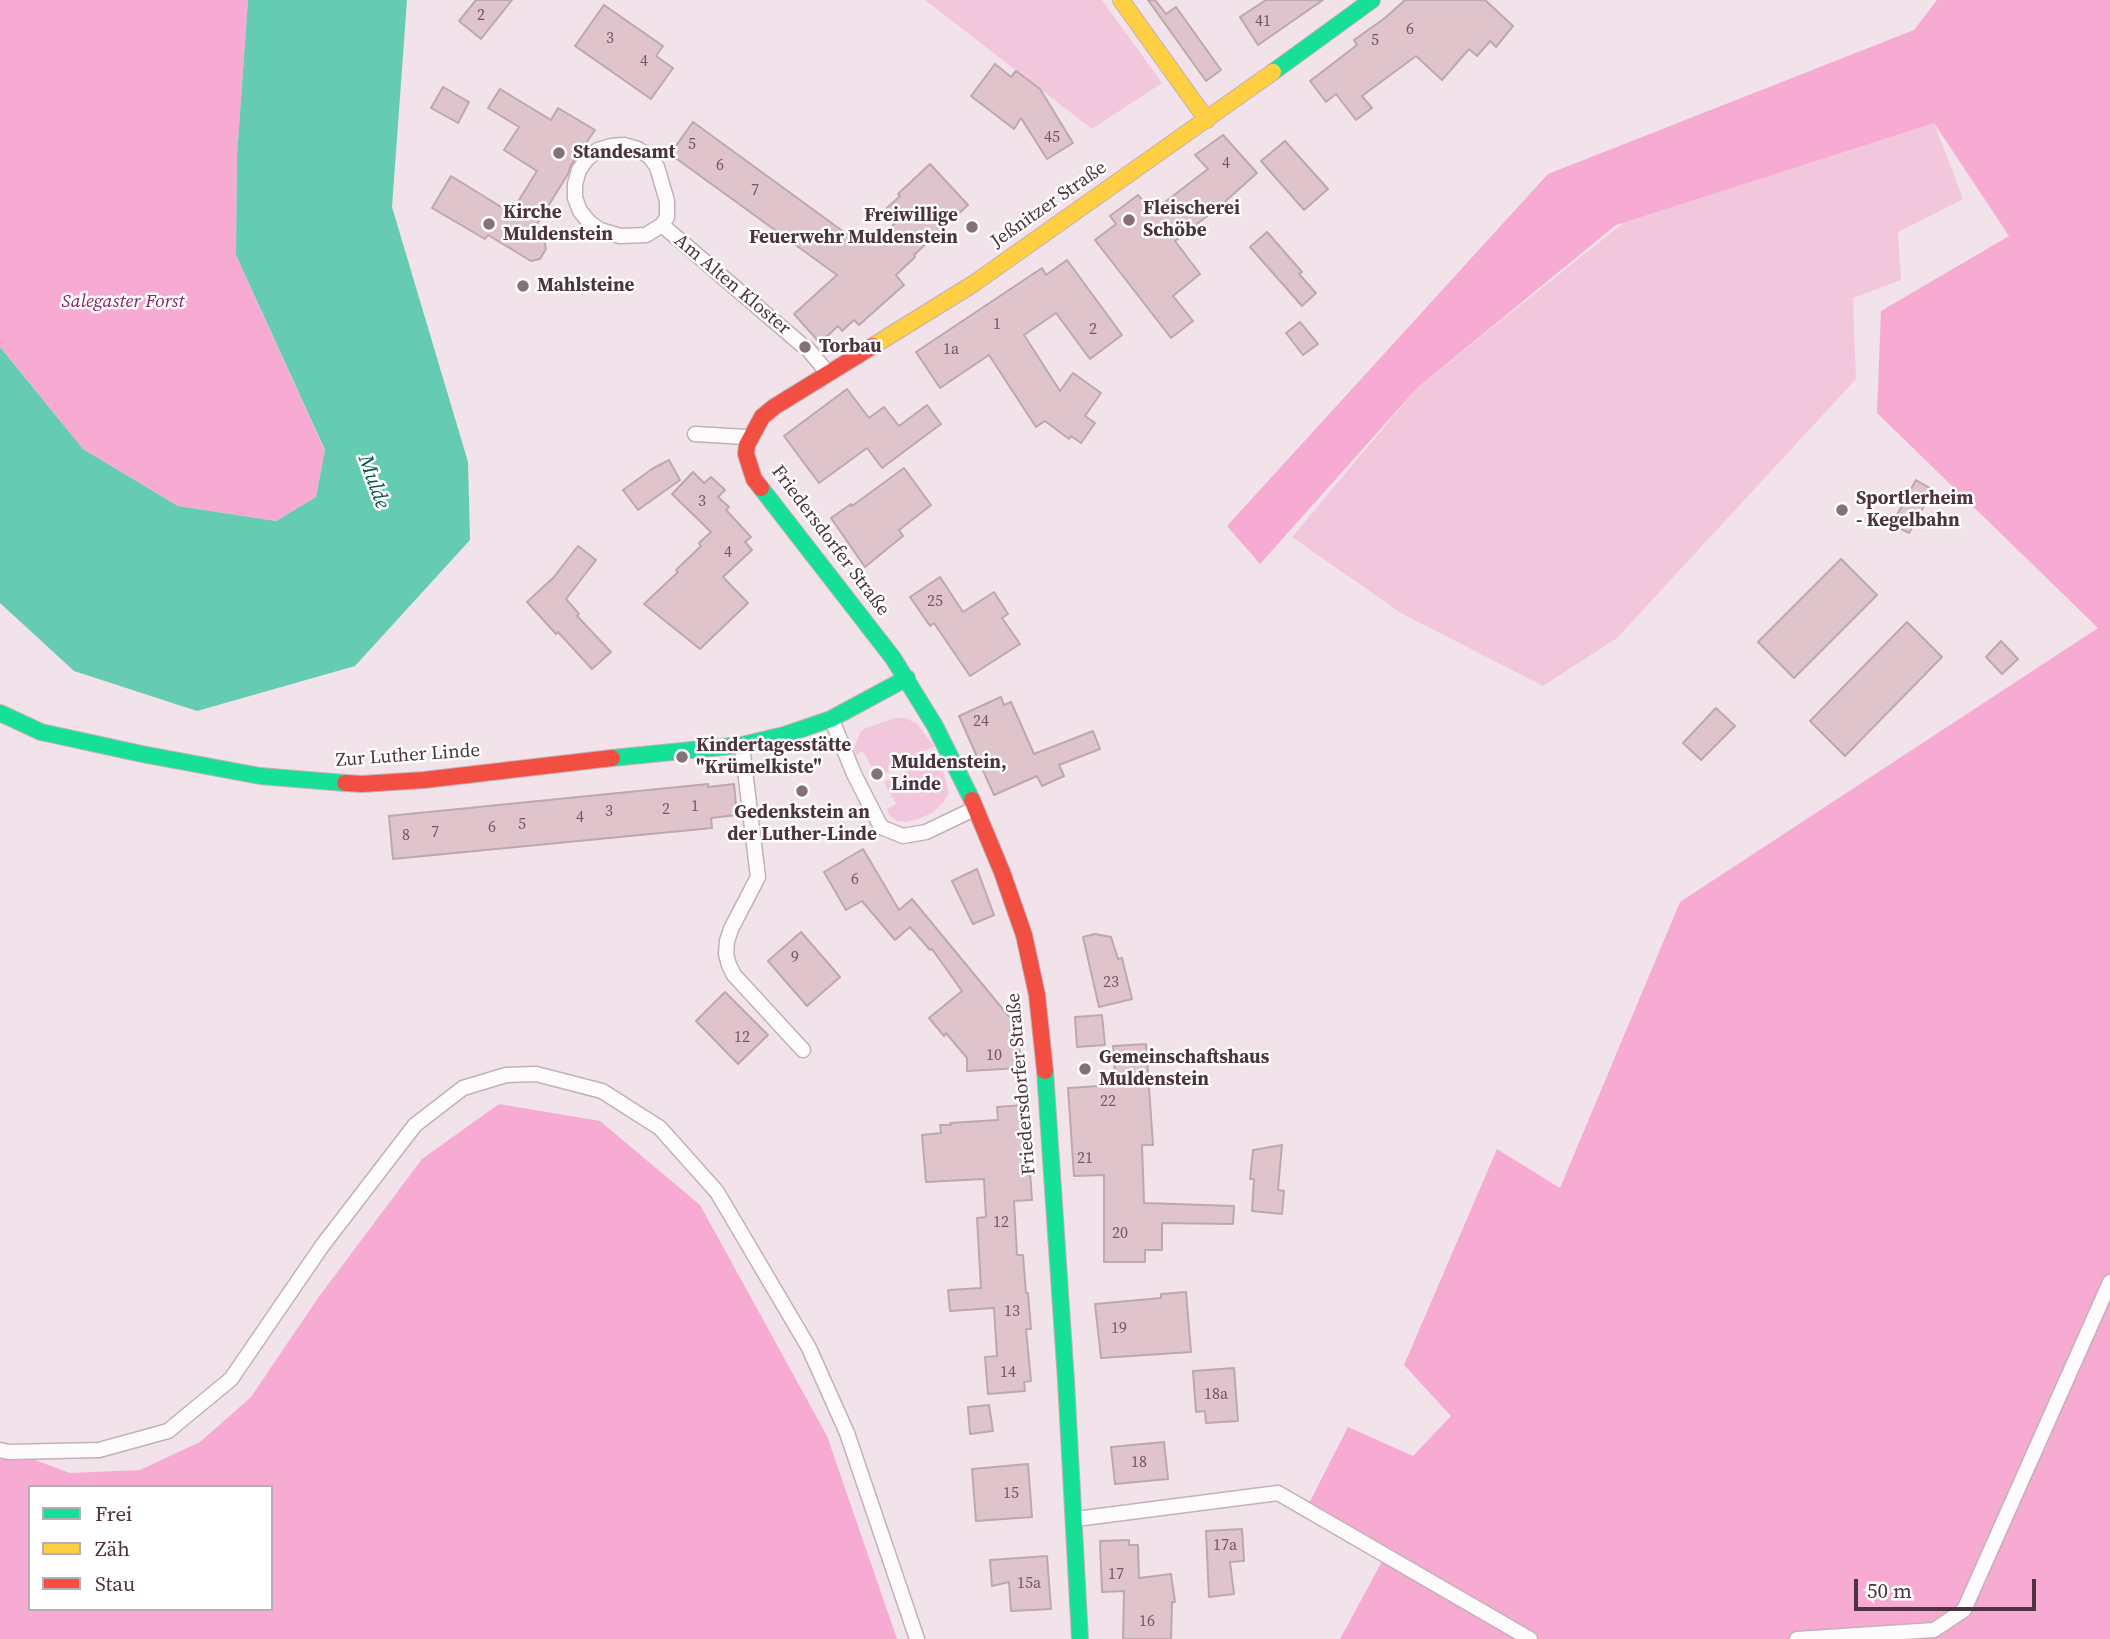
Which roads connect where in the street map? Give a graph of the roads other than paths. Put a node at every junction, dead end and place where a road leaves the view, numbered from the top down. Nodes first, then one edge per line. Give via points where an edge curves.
1 (1121, 0) edge
2 (1372, 0) edge
3 (1207, 120) junction
4 (662, 225) junction
5 (828, 373) junction
6 (695, 435) dead end
7 (749, 438) junction
8 (907, 678) junction
9 (0, 713) edge
10 (831, 719) junction
11 (742, 745) junction
12 (976, 808) junction
13 (803, 1050) dead end
14 (2110, 1282) edge
15 (0, 1450) edge
16 (1075, 1519) junction
17 (917, 1639) edge
18 (1080, 1639) edge
19 (1530, 1639) edge
20 (1797, 1639) edge

1 - 3 main road
2 - 3 main road, Jeßnitzer Straße
3 - 5 main road, Jeßnitzer Straße via 973,284
4 - 4 lane, Am Alten Kloster via 667,201 650,157 624,145 604,148 587,159 579,170 575,198 589,222 620,236 646,235
4 - 5 lane, Am Alten Kloster via 805,346
5 - 7 main road, Jeßnitzer Straße via 774,407
6 - 7 lane
7 - 8 main road, Friedersdorfer Straße via 746,454 754,480
8 - 10 main road, Zur Luther Linde
8 - 12 main road, Friedersdorfer Straße
9 - 11 main road, Zur Luther Linde via 41,732 142,754 260,776 362,784
10 - 11 main road, Zur Luther Linde
10 - 12 lane via 881,827 904,836 926,832
11 - 13 lane via 758,877 731,929 726,954 734,975
12 - 16 main road, Friedersdorfer Straße via 1024,935 1037,995
14 - 20 lane via 1964,1610 1934,1630
15 - 17 lane via 99,1450 168,1431 231,1379 322,1246 415,1125 463,1088 506,1076 536,1074 602,1091 660,1128 717,1192 809,1348 846,1433
16 - 18 main road, Friedersdorfer Straße
16 - 19 lane via 1278,1493

